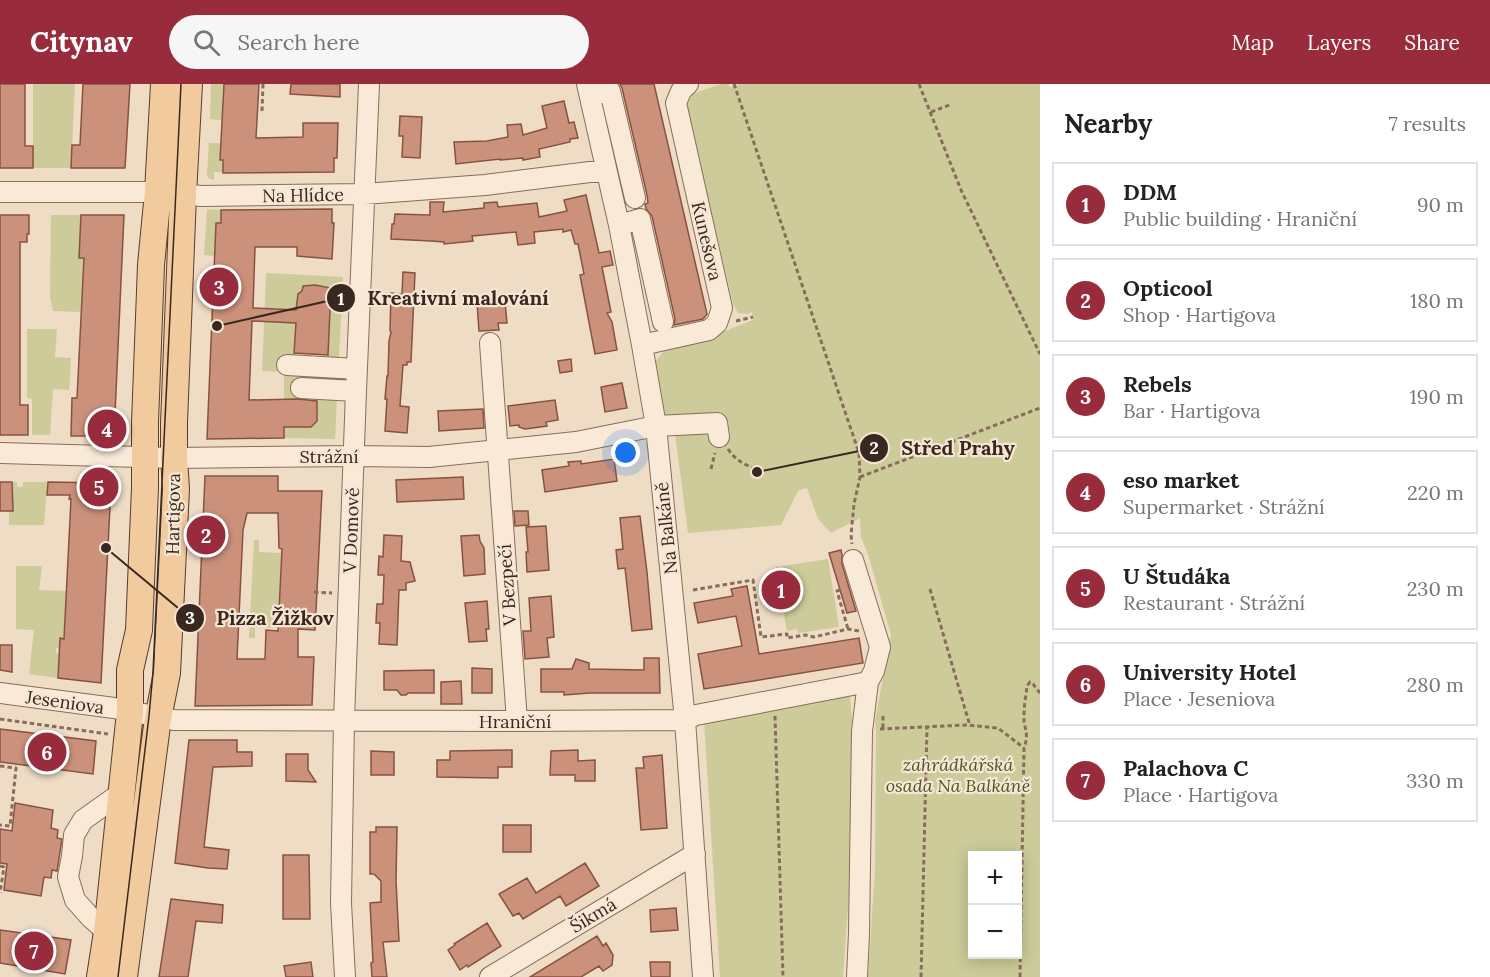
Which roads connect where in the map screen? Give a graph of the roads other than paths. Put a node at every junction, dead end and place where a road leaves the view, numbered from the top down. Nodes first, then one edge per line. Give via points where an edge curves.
1 (164, 84) edge
2 (189, 84) edge
3 (369, 84) edge
4 (688, 84) edge
5 (589, 89) edge
6 (606, 170) junction
7 (0, 192) edge
8 (171, 193) junction
9 (364, 194) junction
10 (635, 198) dead end
11 (619, 225) junction
12 (663, 322) dead end
13 (490, 343) dead end
14 (642, 345) junction
15 (286, 365) dead end
16 (357, 369) junction
17 (302, 388) dead end
18 (356, 391) junction
19 (656, 426) junction
20 (719, 437) road end
21 (497, 449) junction
22 (0, 453) edge
23 (354, 456) junction
24 (145, 458) junction
25 (174, 458) junction
26 (853, 560) road end
27 (868, 682) junction
28 (0, 693) edge
29 (130, 712) junction
30 (158, 718) junction
31 (344, 720) junction
32 (685, 720) junction
33 (517, 721) junction
34 (121, 793) junction
35 (695, 854) junction
36 (107, 932) junction
37 (100, 977) edge
38 (124, 977) edge
39 (345, 977) edge
40 (490, 977) edge
41 (703, 977) edge
42 (857, 977) edge

1 - 8 main road, Hartigova
2 - 8 main road, Hartigova
3 - 9 street, V Domově
4 - 14 street, Kunešova via 676,103 722,308 717,323 709,330
5 - 6 street, Na Balkáně
5 - 10 street via 610,91
6 - 9 street, Na Hlídce
6 - 11 street, Na Balkáně
7 - 8 street, Na Hlídce
8 - 9 street, Na Hlídce
8 - 24 main road, Hartigova via 151,265
8 - 25 main road, Hartigova
9 - 16 street, V Domově
11 - 12 street via 640,219
11 - 14 street, Na Balkáně
13 - 21 street, V Bezpečí
14 - 19 street, Na Balkáně
15 - 16 street
16 - 18 street, V Domově
17 - 18 street
18 - 23 street, V Domově
19 - 20 street, Strážní via 717,423
19 - 21 street, Strážní via 576,442
19 - 32 street, Na Balkáně
21 - 23 street, Strážní via 429,457
21 - 33 street, V Bezpečí
22 - 24 street, Strážní
23 - 25 street, Strážní
23 - 31 street, V Domově
24 - 25 street, Strážní
24 - 29 main road, Hartigova via 139,630 130,670
25 - 30 main road, Hartigova via 168,666
26 - 27 street via 880,647
27 - 32 street, Hraniční
27 - 42 street via 862,730
28 - 29 street, Jeseniova
29 - 30 street, Jeseniova
29 - 34 main road, Hartigova
30 - 31 street, Hraniční
30 - 38 main road, Hartigova
31 - 33 street, Hraniční
31 - 39 street, V Domově via 340,903
32 - 33 street, Hraniční
32 - 35 street, Na Balkáně
34 - 36 main road, Hartigova
34 - 36 street via 83,820 74,835 68,877 75,900
35 - 40 street, Šikmá
35 - 41 street, Na Balkáně
36 - 37 main road, Hartigova

